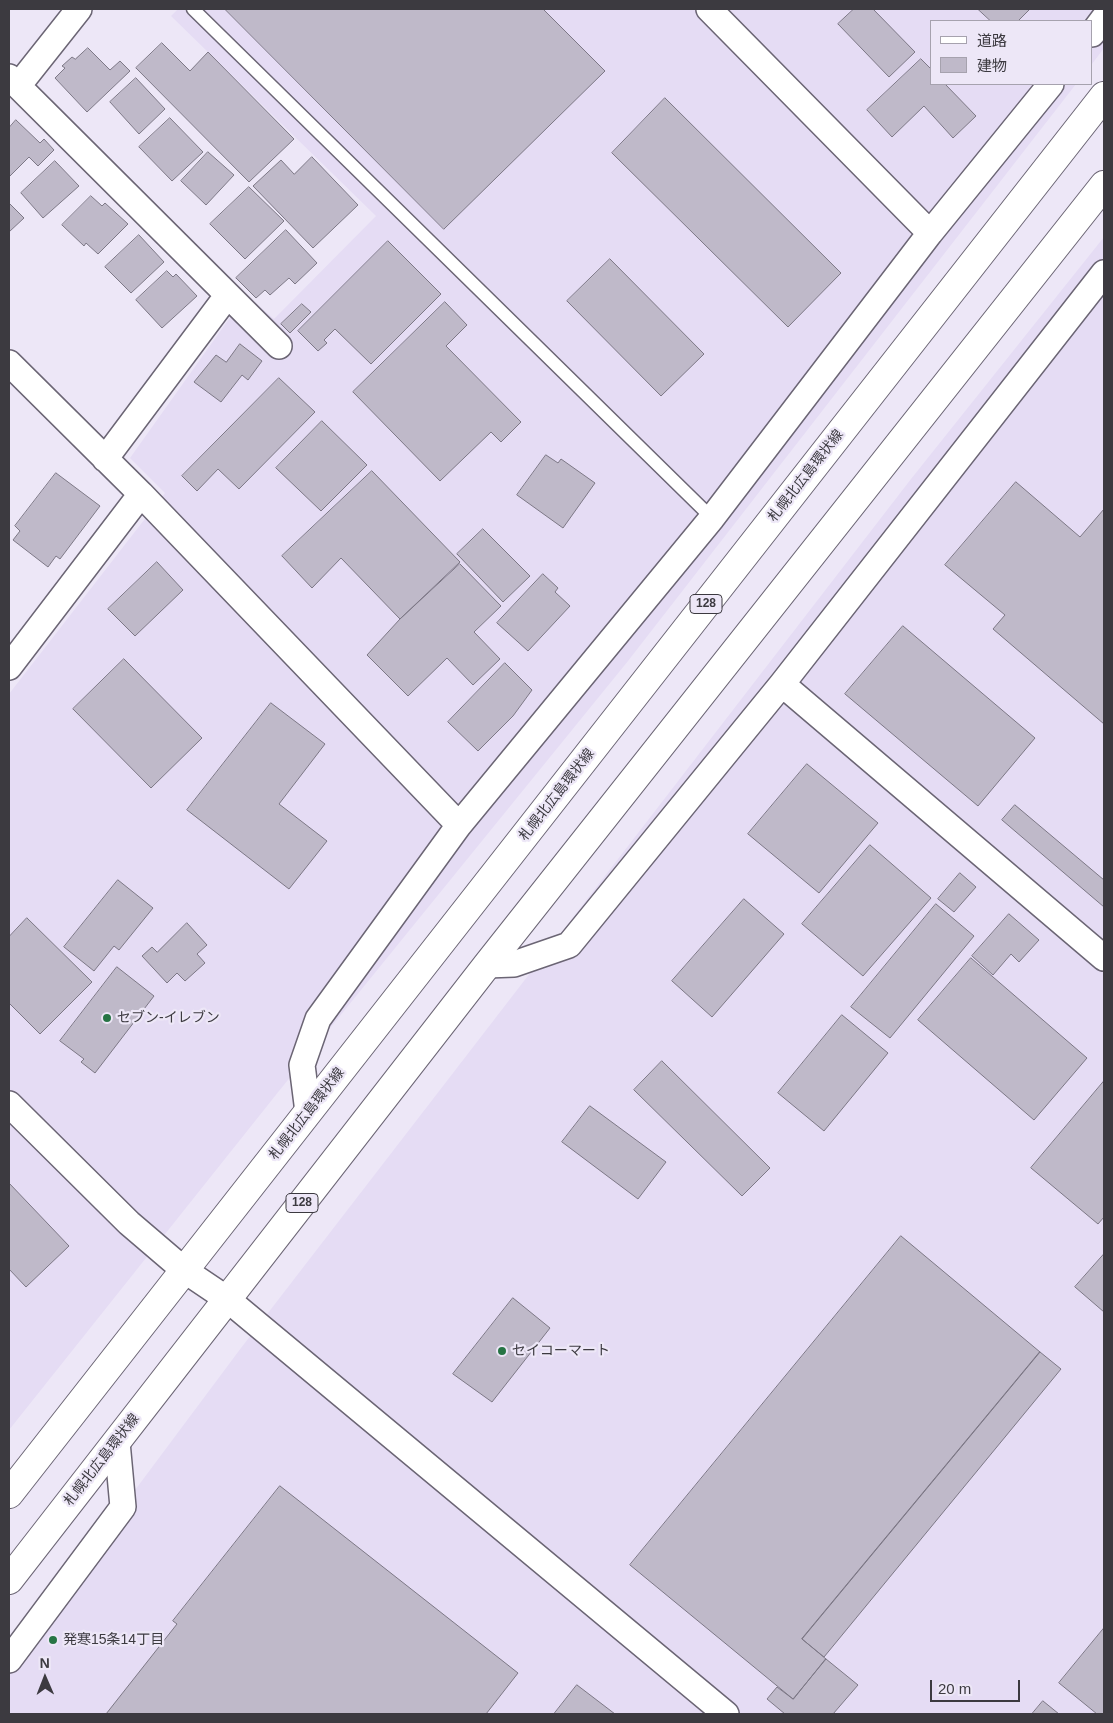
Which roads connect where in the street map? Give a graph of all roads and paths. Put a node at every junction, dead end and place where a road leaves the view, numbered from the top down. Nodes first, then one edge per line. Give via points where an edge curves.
1 (80, 9) edge
2 (193, 9) edge
3 (709, 9) edge
4 (1104, 18) edge
5 (1093, 33) edge
6 (13, 82) edge
7 (1050, 85) edge
8 (1104, 96) edge
9 (1104, 185) edge
10 (930, 233) junction
11 (1104, 273) edge
12 (227, 296) junction
13 (279, 346) dead end
14 (9, 363) edge
15 (105, 458) junction
16 (141, 494) junction
17 (712, 518) junction
18 (9, 667) edge
19 (782, 684) junction
20 (459, 825) junction
21 (1104, 958) edge
22 (487, 965) junction
23 (9, 1104) edge
24 (308, 1112) junction
25 (184, 1270) junction
26 (227, 1299) junction
27 (117, 1442) junction
28 (9, 1494) edge
29 (9, 1580) edge
30 (9, 1660) edge
31 (726, 1714) edge

1 - 6 street
2 - 17 lane
3 - 10 street
4 - 5 street
6 - 12 street
7 - 10 street
8 - 24 main road, 札幌北広島環状線 / 128
9 - 22 main road, 札幌北広島環状線 / 128
10 - 17 street
11 - 19 street
12 - 13 street
12 - 15 street
14 - 15 street
15 - 16 street
16 - 18 street
16 - 20 street
17 - 20 street
19 - 21 street
19 - 22 street via 569,945 514,964
20 - 24 street via 318,1019 302,1065
22 - 26 main road, 札幌北広島環状線 / 128
23 - 25 street via 129,1223
24 - 25 main road, 札幌北広島環状線 / 128
25 - 26 street
25 - 28 main road, 札幌北広島環状線 / 128
26 - 27 main road, 札幌北広島環状線 / 128
26 - 31 street
27 - 29 main road, 札幌北広島環状線 / 128
27 - 30 street via 123,1507

